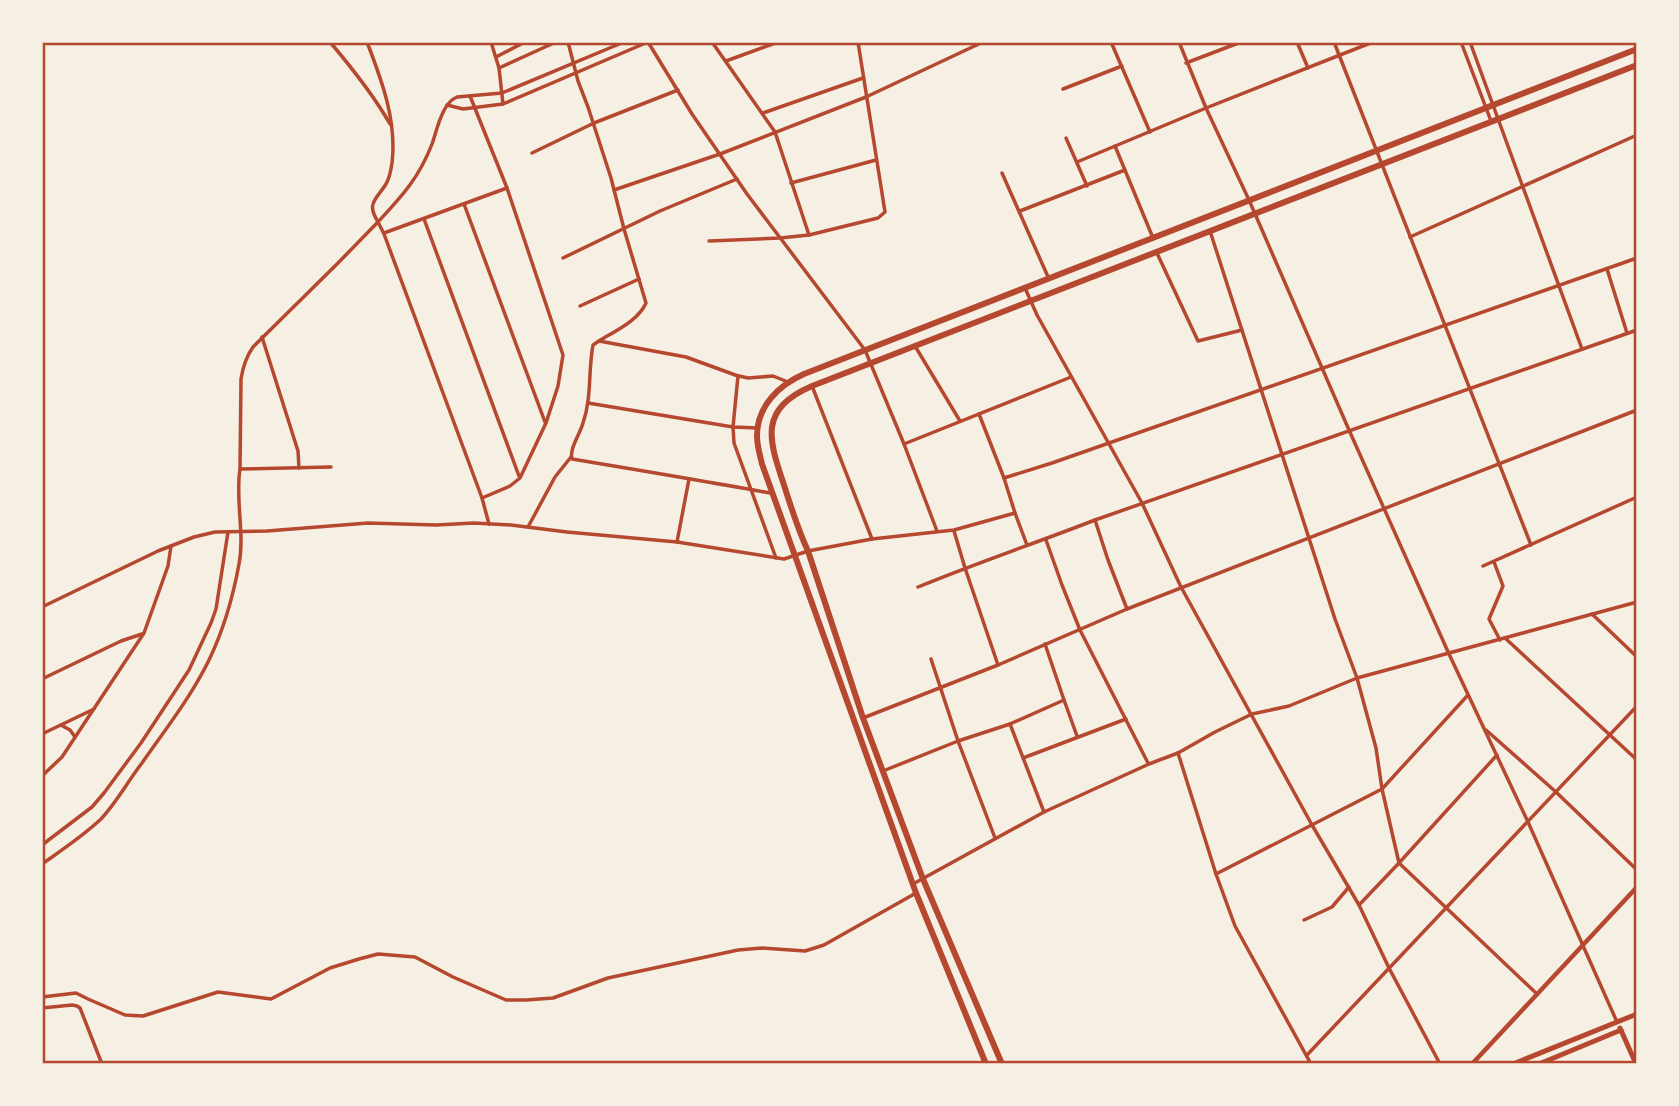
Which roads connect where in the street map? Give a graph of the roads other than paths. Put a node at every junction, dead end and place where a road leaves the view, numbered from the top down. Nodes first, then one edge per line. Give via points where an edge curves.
1 (330, 42) edge
2 (367, 42) edge
3 (491, 42) edge
4 (525, 42) edge
5 (556, 42) edge
6 (568, 42) edge
7 (624, 42) edge
8 (648, 42) edge
9 (712, 42) edge
10 (778, 42) edge
11 (858, 42) edge
12 (983, 42) edge
13 (1111, 42) edge
14 (1179, 42) edge
15 (1241, 42) edge
16 (1297, 42) edge
17 (1334, 42) edge
18 (1373, 42) edge
19 (1461, 42) edge
20 (1470, 42) edge
21 (1634, 42) edge
22 (1637, 49) edge
23 (1339, 56) junction
24 (495, 58) junction
25 (726, 61) junction
26 (1186, 63) junction
27 (573, 64) junction
28 (1637, 65) edge
29 (1122, 66) junction
30 (499, 68) junction
31 (1308, 68) junction
32 (575, 72) junction
33 (863, 78) junction
34 (1063, 89) dead end
35 (678, 90) junction
36 (502, 93) junction
37 (470, 96) junction
38 (866, 97) junction
39 (503, 104) junction
40 (447, 105) junction
41 (1490, 106) junction
42 (475, 108) junction
43 (1206, 108) junction
44 (762, 114) junction
45 (1495, 120) junction
46 (594, 123) junction
47 (391, 125) junction
48 (775, 132) junction
49 (1150, 132) junction
50 (1637, 135) edge
51 (1066, 138) dead end
52 (1115, 146) junction
53 (1376, 150) junction
54 (532, 153) dead end
55 (720, 154) junction
56 (876, 160) junction
57 (1077, 162) junction
58 (1381, 164) junction
59 (1125, 170) junction
60 (1002, 173) dead end
61 (737, 179) junction
62 (791, 183) junction
63 (1087, 186) junction
64 (1523, 186) junction
65 (507, 188) junction
66 (614, 190) junction
67 (1249, 200) junction
68 (464, 204) junction
69 (1019, 212) junction
70 (1255, 213) junction
71 (424, 219) junction
72 (377, 222) junction
73 (1183, 226) junction
74 (624, 229) junction
75 (1210, 231) junction
76 (384, 234) junction
77 (809, 234) junction
78 (1153, 237) junction
79 (1410, 237) junction
80 (780, 238) junction
81 (1188, 239) junction
82 (709, 241) dead end
83 (1156, 251) junction
84 (563, 258) dead end
85 (1637, 258) edge
86 (1607, 269) junction
87 (639, 279) junction
88 (1049, 279) junction
89 (1559, 285) junction
90 (1026, 288) junction
91 (1030, 300) junction
92 (580, 306) dead end
93 (1444, 325) junction
94 (1242, 330) junction
95 (1637, 330) edge
96 (1627, 333) junction
97 (262, 337) junction
98 (599, 341) junction
99 (915, 346) junction
100 (1582, 349) junction
101 (865, 350) junction
102 (870, 363) junction
103 (1323, 368) junction
104 (738, 376) junction
105 (1072, 377) junction
106 (788, 382) junction
107 (812, 386) junction
108 (1469, 388) junction
109 (1262, 390) junction
110 (588, 403) junction
111 (1637, 410) edge
112 (979, 414) junction
113 (960, 421) junction
114 (546, 423) junction
115 (733, 427) junction
116 (758, 428) junction
117 (1349, 430) junction
118 (1109, 443) junction
119 (904, 444) junction
120 (1282, 453) junction
121 (571, 457) junction
122 (1499, 464) junction
123 (331, 467) dead end
124 (299, 468) junction
125 (240, 469) junction
126 (520, 478) junction
127 (690, 478) junction
128 (1004, 478) junction
129 (752, 489) junction
130 (772, 493) junction
131 (1637, 496) edge
132 (482, 498) junction
133 (1142, 503) junction
134 (1385, 508) junction
135 (1015, 513) junction
136 (1095, 520) junction
137 (489, 524) junction
138 (528, 527) junction
139 (954, 530) junction
140 (229, 531) junction
141 (241, 531) junction
142 (937, 531) junction
143 (1310, 537) junction
144 (873, 539) junction
145 (1046, 540) junction
146 (677, 542) junction
147 (1027, 545) junction
148 (1531, 545) junction
149 (172, 546) junction
150 (808, 551) junction
151 (796, 555) junction
152 (776, 558) junction
153 (1494, 562) junction
154 (1483, 566) dead end
155 (964, 568) junction
156 (918, 587) dead end
157 (1181, 587) junction
158 (1637, 602) edge
159 (42, 607) edge
160 (1127, 609) junction
161 (1592, 614) junction
162 (1080, 630) junction
163 (144, 633) junction
164 (1502, 639) junction
165 (1045, 644) junction
166 (1449, 654) junction
167 (1637, 657) edge
168 (931, 659) dead end
169 (998, 665) junction
170 (1357, 678) junction
171 (42, 679) edge
172 (940, 687) junction
173 (1468, 695) junction
174 (1064, 700) junction
175 (1637, 706) edge
176 (94, 709) junction
177 (1252, 714) junction
178 (863, 718) junction
179 (1126, 719) junction
180 (1010, 723) junction
181 (61, 725) junction
182 (1485, 729) junction
183 (42, 734) edge
184 (1610, 734) junction
185 (1077, 736) junction
186 (76, 737) junction
187 (958, 741) junction
188 (1178, 753) junction
189 (1497, 755) junction
190 (1023, 758) junction
191 (1637, 760) edge
192 (1149, 764) junction
193 (883, 771) junction
194 (42, 776) edge
195 (1382, 789) junction
196 (1556, 792) junction
197 (1044, 813) junction
198 (1528, 822) junction
199 (1312, 825) junction
200 (995, 838) junction
201 (42, 845) edge
202 (1399, 863) junction
203 (42, 864) edge
204 (1637, 870) edge
205 (1216, 874) junction
206 (923, 879) junction
207 (913, 884) junction
208 (1349, 887) junction
209 (1637, 887) edge
210 (916, 893) junction
211 (1359, 905) junction
212 (1446, 908) junction
213 (1304, 920) dead end
214 (945, 931) junction
215 (934, 936) junction
216 (1583, 945) junction
217 (1388, 968) junction
218 (1537, 994) junction
219 (42, 997) edge
220 (42, 1009) edge
221 (1637, 1014) edge
222 (1617, 1022) junction
223 (1621, 1031) junction
224 (1307, 1055) junction
225 (102, 1064) edge
226 (986, 1064) edge
227 (1002, 1064) edge
228 (1311, 1064) edge
229 (1440, 1064) edge
230 (1472, 1064) edge
231 (1513, 1064) edge
232 (1539, 1064) edge
233 (1636, 1064) edge

1 - 47 street
2 - 47 street
3 - 24 street
4 - 24 street
5 - 30 street
6 - 27 street
7 - 27 street
8 - 32 street
8 - 35 street
9 - 25 street
10 - 25 street
11 - 33 street
12 - 38 street
13 - 29 street
14 - 26 street
15 - 26 street
16 - 31 street
17 - 23 street
18 - 23 street
19 - 41 street
20 - 41 street
21 - 22 street
22 - 41 main road
23 - 31 street
23 - 53 street
24 - 30 street
25 - 44 street
26 - 43 street
27 - 32 street
27 - 36 street
28 - 45 main road
29 - 34 street
29 - 49 street
30 - 36 street
31 - 43 street
32 - 39 street
32 - 46 street
33 - 38 street
33 - 44 street
35 - 46 street
35 - 55 street
36 - 37 street
36 - 39 street
37 - 40 street via 454,97
37 - 42 street
38 - 48 street
38 - 56 street
39 - 42 street
40 - 42 street
40 - 72 street via 413,182
41 - 45 street
41 - 45 street
41 - 53 main road
42 - 65 street
43 - 49 street
43 - 67 street
44 - 48 street
45 - 58 main road
45 - 64 street
46 - 54 street
46 - 66 street
47 - 72 street via 388,182 372,206
48 - 55 street
48 - 62 street
49 - 52 street
50 - 64 street
51 - 57 street
52 - 57 street
52 - 59 street
53 - 58 street
53 - 67 main road
55 - 61 street
55 - 66 street
56 - 62 street
56 - 77 street via 884,214
57 - 63 street
58 - 70 main road
58 - 79 street
59 - 63 street
59 - 78 street
60 - 69 street
61 - 74 street
61 - 80 street
62 - 77 street
63 - 69 street
64 - 79 street
64 - 89 street
65 - 68 street
65 - 114 street via 563,355
66 - 74 street
67 - 70 street
67 - 73 main road
68 - 71 street
68 - 114 street
69 - 88 street
70 - 75 main road
70 - 103 street
71 - 76 street
71 - 126 street
72 - 76 street
72 - 97 street
73 - 78 main road
73 - 81 main road
74 - 84 street
74 - 87 street
75 - 81 main road
75 - 94 street
76 - 132 street
77 - 80 street
78 - 88 main road
79 - 93 street
80 - 82 street
80 - 101 street
81 - 83 main road
83 - 91 main road
83 - 94 street via 1198,341
85 - 86 street
86 - 89 street
86 - 96 street
87 - 92 street
87 - 98 street via 646,303 642,312
88 - 90 main road
89 - 93 street
89 - 100 street
90 - 91 street
90 - 101 main road
91 - 99 main road
91 - 105 street
93 - 103 street
93 - 108 street
94 - 109 street
95 - 96 street
96 - 100 street
97 - 124 street via 298,451
97 - 125 street via 243,366
98 - 104 street via 686,357
98 - 110 street via 592,350
99 - 102 main road
99 - 113 street
100 - 108 street
101 - 102 street
101 - 106 main road
102 - 107 main road
102 - 119 street
103 - 109 street
103 - 117 street
104 - 106 street via 773,376
104 - 115 street
105 - 112 street
105 - 118 street
106 - 116 main road via 770,399
107 - 144 street
107 - 150 main road via 782,405 771,437
108 - 117 street
108 - 122 street
109 - 118 street
109 - 120 street
110 - 115 street
110 - 121 street
111 - 122 street
112 - 113 street
112 - 128 street
113 - 119 street
114 - 126 street
115 - 116 street
115 - 129 street via 734,443
116 - 130 main road
117 - 120 street
117 - 134 street
118 - 128 street
118 - 133 street
119 - 142 street
120 - 133 street
120 - 143 street
121 - 127 street
121 - 138 street
122 - 134 street
122 - 148 street
123 - 124 street
124 - 125 street
125 - 141 street
126 - 132 street
127 - 129 street
127 - 146 street
128 - 135 street
129 - 130 street
129 - 152 street
130 - 151 main road
131 - 148 street
132 - 137 street
133 - 136 street
133 - 157 street
134 - 143 street
134 - 166 street
135 - 139 street
135 - 147 street
136 - 145 street
136 - 160 street
137 - 138 street
137 - 141 street via 368,523
138 - 146 street
139 - 142 street
139 - 155 street
140 - 141 street
140 - 149 street
140 - 201 street via 216,609 189,670 104,793
141 - 203 street via 232,595 199,678 112,806 83,835
142 - 144 street
143 - 157 street
143 - 170 street
144 - 150 street
145 - 147 street
145 - 162 street
146 - 152 street
147 - 155 street
148 - 153 street
149 - 159 street
149 - 163 street
150 - 151 street
150 - 178 main road
151 - 152 street
151 - 207 main road
153 - 154 street
153 - 164 street via 1503,586 1489,618
155 - 156 street
155 - 169 street
157 - 160 street
157 - 177 street
158 - 161 street
160 - 162 street
161 - 164 street
161 - 167 street
162 - 165 street
162 - 179 street
163 - 171 street
163 - 176 street
164 - 166 street
164 - 184 street
165 - 169 street
165 - 174 street
166 - 170 street
166 - 173 street
168 - 172 street
169 - 172 street
170 - 177 street via 1289,706
170 - 195 street
172 - 178 street
172 - 187 street
173 - 182 street
173 - 195 street
174 - 180 street
174 - 185 street
175 - 184 street
176 - 181 street
176 - 186 street
177 - 188 street
177 - 199 street
178 - 193 main road
179 - 185 street
179 - 192 street
180 - 187 street
180 - 190 street
181 - 183 street
181 - 186 street
182 - 189 street
182 - 196 street
184 - 191 street
184 - 196 street
185 - 190 street
186 - 194 street
187 - 193 street
187 - 200 street
188 - 192 street
188 - 205 street
189 - 198 street
189 - 202 street
190 - 197 street
192 - 197 street
193 - 206 main road
195 - 199 street
195 - 202 street
196 - 198 street
196 - 204 street
197 - 200 street
198 - 212 street
198 - 216 street
199 - 205 street
199 - 208 street
200 - 206 street
202 - 211 street
202 - 212 street
205 - 224 street via 1235,926
206 - 207 street
206 - 214 main road
207 - 210 main road
208 - 211 street
208 - 213 street via 1332,906
209 - 216 street
210 - 215 main road
210 - 219 street via 805,951 738,950 608,978 553,998 506,1000 415,957 378,954 330,968 271,999 218,992 143,1016 125,1015 76,993
211 - 217 street
212 - 217 street
212 - 218 street
214 - 215 main road
214 - 227 main road
215 - 226 main road
216 - 218 street
216 - 222 street
217 - 224 street
217 - 229 street
218 - 230 street
220 - 225 street via 77,1006
221 - 222 main road
222 - 223 main road
222 - 231 main road
223 - 232 main road
223 - 233 main road
224 - 228 street

